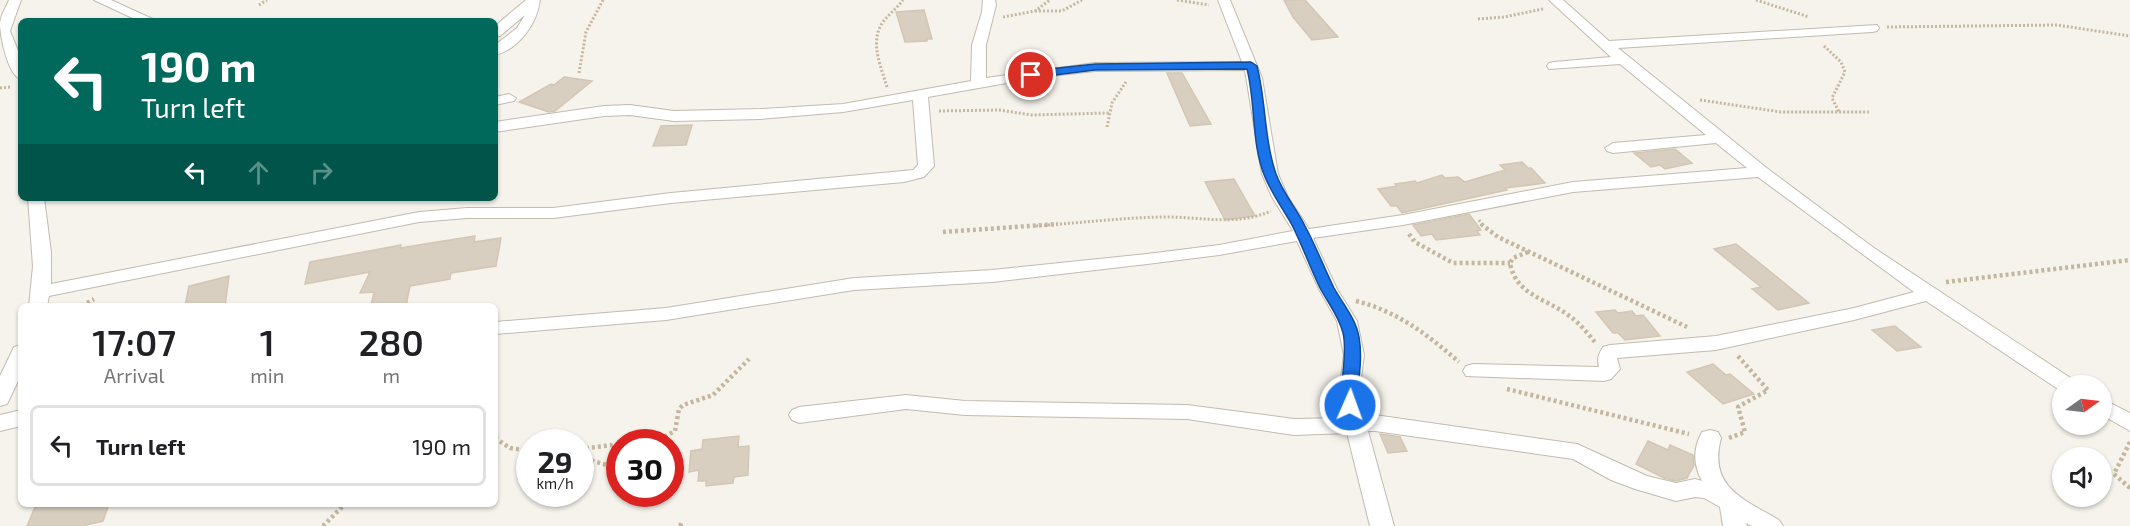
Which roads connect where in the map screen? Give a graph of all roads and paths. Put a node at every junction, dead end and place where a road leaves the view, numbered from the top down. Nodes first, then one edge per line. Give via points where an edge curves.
1 (15, 0) edge
2 (100, 0) edge
3 (267, 0) edge
4 (534, 0) edge
5 (603, 0) edge
6 (903, 0) edge
7 (989, 0) edge
8 (1050, 0) edge
9 (1082, 0) edge
10 (1177, 0) edge
11 (1756, 0) edge
12 (1556, 1) edge
13 (1226, 3) edge
14 (259, 5) dead end
15 (1035, 11) junction
16 (143, 18) edge
17 (988, 19) junction
18 (1478, 19) dead end
19 (1872, 28) joint
20 (1849, 29) junction
21 (498, 30) edge
22 (1807, 33) junction
23 (2130, 36) edge
24 (1605, 45) junction
25 (498, 49) edge
26 (1623, 60) junction
27 (1140, 66) junction
28 (1251, 66) junction
29 (1554, 66) dead end
30 (18, 68) edge
31 (579, 73) dead end
32 (979, 84) junction
33 (1696, 99) dead end
34 (891, 100) junction
35 (921, 103) junction
36 (1839, 112) junction
37 (1871, 112) dead end
38 (1109, 113) junction
39 (498, 127) edge
40 (1107, 127) dead end
41 (1719, 138) junction
42 (1613, 148) dead end
43 (1762, 172) junction
44 (36, 201) edge
45 (1285, 203) junction
46 (1474, 206) junction
47 (1403, 220) junction
48 (943, 232) dead end
49 (1303, 235) junction
50 (1529, 252) junction
51 (2130, 260) edge
52 (1510, 262) junction
53 (1923, 289) junction
54 (40, 299) edge
55 (498, 328) edge
56 (1724, 342) junction
57 (1609, 356) junction
58 (18, 359) edge
59 (749, 359) dead end
60 (1473, 371) dead end
61 (2052, 375) edge
62 (0, 399) edge
63 (2112, 412) edge
64 (799, 415) dead end
65 (18, 419) edge
66 (0, 423) edge
67 (2130, 423) edge
68 (1354, 424) junction
69 (675, 429) edge
70 (1710, 438) dead end
71 (498, 440) edge
72 (2130, 442) edge
73 (516, 449) edge
74 (2114, 474) joint
75 (2130, 488) edge
76 (1727, 499) junction
77 (342, 507) edge
78 (323, 526) edge
79 (1382, 526) edge
80 (1735, 526) edge
81 (1771, 526) edge

1 - 30 street via 3,31
2 - 16 street
3 - 14 path
4 - 21 street
4 - 25 street via 527,26
5 - 31 path via 586,32
6 - 34 path via 882,23 876,43
7 - 17 street
8 - 15 path
9 - 15 path via 1062,11
10 - 13 path
11 - 20 path
12 - 18 path via 1534,12
12 - 24 street
13 - 28 street
15 - 17 path
17 - 32 street via 978,57
19 - 20 street
19 - 23 path via 2032,25
20 - 22 street
22 - 24 street
22 - 36 path via 1841,62 1845,72 1832,98
24 - 26 street
26 - 29 street
26 - 41 street
27 - 28 street
27 - 32 street via 1063,69
27 - 38 path via 1115,97
28 - 45 street via 1264,126 1264,150 1270,174
32 - 35 street
33 - 36 path via 1781,112
34 - 35 street
34 - 39 street via 760,114 674,116 604,111
35 - 38 path via 1032,115
35 - 54 street via 926,166 918,174 553,213 419,218
36 - 37 path
38 - 40 path
41 - 42 street
41 - 43 street
43 - 46 street via 1573,187
43 - 53 street
44 - 54 street via 43,261
45 - 48 path via 1247,220 1162,217
45 - 49 street
46 - 47 street
46 - 50 path via 1489,231
47 - 49 street
47 - 52 path via 1415,242 1453,263
49 - 55 street via 1147,259 992,276 854,284 666,314
49 - 68 street via 1351,335 1354,355 1349,393
50 - 52 path
50 - 56 path
51 - 53 path
52 - 57 path via 1522,290 1565,312
53 - 56 street via 1854,314
53 - 61 street
56 - 57 street via 1610,352
57 - 60 street via 1606,359 1610,369 1604,374
58 - 62 street
59 - 69 path via 718,392 679,409
63 - 67 street
64 - 68 street via 906,402 965,408 1187,412 1294,427
65 - 66 street
68 - 76 street via 1375,423 1558,447 1643,483 1676,492 1701,488
68 - 79 street
70 - 76 street via 1706,468
71 - 73 path
72 - 74 path
74 - 75 path
76 - 80 street
76 - 81 street
77 - 78 path

